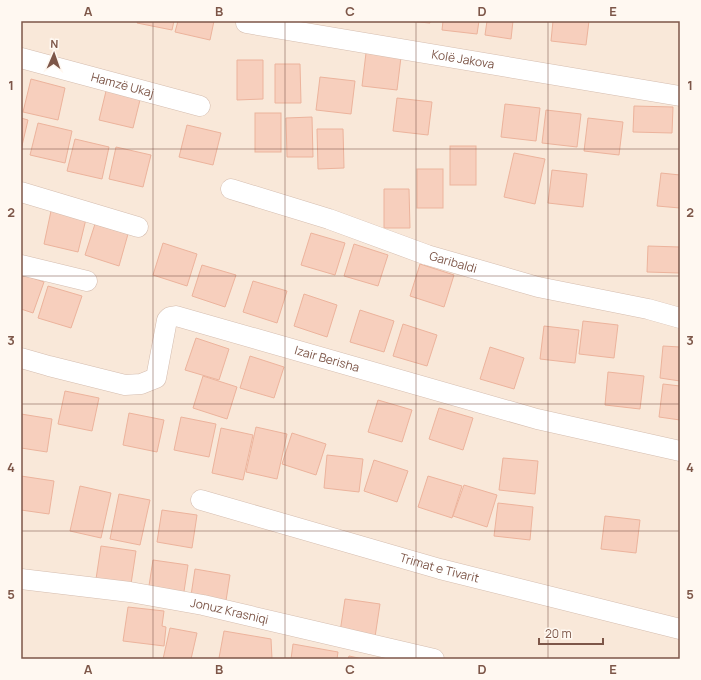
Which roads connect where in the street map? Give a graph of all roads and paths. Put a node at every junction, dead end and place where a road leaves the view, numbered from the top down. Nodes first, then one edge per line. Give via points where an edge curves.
1 (246, 23) dead end
2 (21, 58) edge
3 (680, 96) edge
4 (200, 106) dead end
5 (231, 189) dead end
6 (21, 192) edge
7 (138, 227) dead end
8 (21, 265) edge
9 (87, 281) dead end
10 (680, 318) edge
11 (21, 358) edge
12 (680, 451) edge
13 (201, 500) dead end
14 (21, 579) edge
15 (680, 629) edge
16 (434, 659) edge

1 - 3 street, Kolë Jakova
2 - 4 street, Hamzë Ukaj
5 - 10 street, Garibaldi via 329,219 428,255 538,287
6 - 7 street
8 - 9 street
11 - 12 street, Izair Berisha via 125,385 141,384 156,378 167,320 176,316 537,419
13 - 15 street, Trimat e Tivarit via 440,569
14 - 16 street, Jonuz Krasniqi via 130,592 203,605

